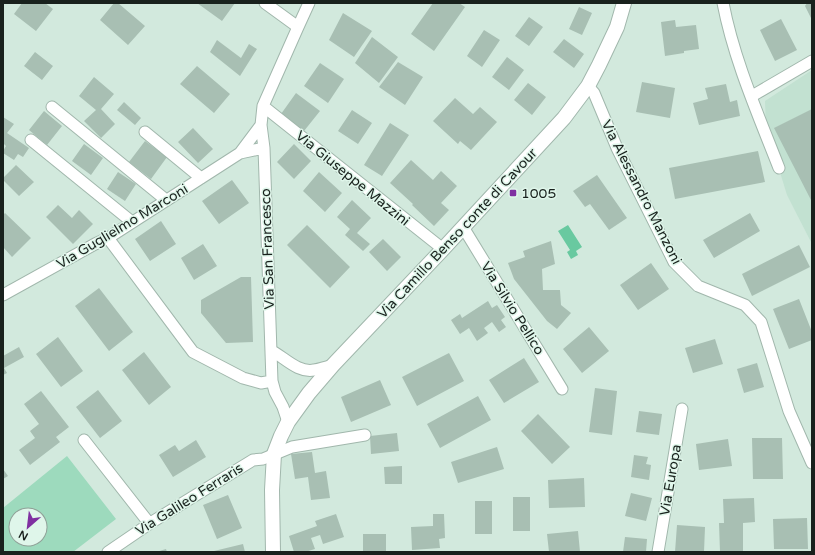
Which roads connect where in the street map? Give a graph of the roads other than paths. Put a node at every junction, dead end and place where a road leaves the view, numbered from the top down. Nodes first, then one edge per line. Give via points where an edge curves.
1 (265, 3) edge
2 (309, 3) edge
3 (624, 3) edge
4 (723, 3) edge
5 (298, 27) junction
6 (812, 61) edge
7 (588, 86) junction
8 (752, 96) junction
9 (263, 106) junction
10 (52, 107) dead end
11 (261, 125) junction
12 (145, 132) dead end
13 (31, 140) dead end
14 (264, 148) junction
15 (240, 153) junction
16 (779, 168) dead end
17 (201, 178) junction
18 (166, 200) junction
19 (132, 222) junction
20 (463, 227) junction
21 (108, 238) junction
22 (443, 249) junction
23 (3, 295) edge
24 (272, 351) junction
25 (333, 365) junction
26 (272, 381) junction
27 (562, 389) dead end
28 (682, 409) dead end
29 (288, 422) junction
30 (365, 435) dead end
31 (84, 440) dead end
32 (274, 454) junction
33 (812, 463) edge
34 (149, 523) junction
35 (108, 552) edge
36 (273, 552) edge
37 (658, 552) edge

1 - 5 street
2 - 5 street, Via San Francesco
3 - 7 street, Via Camillo Benso conte di Cavour via 617,27
4 - 8 street via 727,24
5 - 9 street, Via San Francesco
6 - 8 street
7 - 20 street, Via Camillo Benso conte di Cavour via 564,118
7 - 33 street, Via Alessandro Manzoni via 594,93 617,148 674,262 698,286 745,305 761,322 789,411
8 - 16 street
9 - 11 street, Via San Francesco
9 - 22 street, Via Giuseppe Mazzini
10 - 18 street
11 - 14 street, Via San Francesco
11 - 15 street, Via Guglielmo Marconi
12 - 17 street
13 - 19 street
14 - 15 street, Via Guglielmo Marconi
14 - 24 street, Via San Francesco
15 - 17 street, Via Guglielmo Marconi
17 - 18 street, Via Guglielmo Marconi
18 - 19 street, Via Guglielmo Marconi
19 - 21 street, Via Guglielmo Marconi
20 - 22 street, Via Camillo Benso conte di Cavour
20 - 27 street, Via Silvio Pellico
21 - 23 street, Via Guglielmo Marconi
21 - 26 street via 193,352 243,378 261,383
22 - 25 street, Via Camillo Benso conte di Cavour
24 - 25 street via 298,369 313,371
24 - 26 street, Via San Francesco
25 - 29 street, Via Camillo Benso conte di Cavour
26 - 29 street
28 - 37 street, Via Europa
29 - 32 street, Via Camillo Benso conte di Cavour
30 - 32 street, Via Galileo Ferraris via 292,447
31 - 34 street
32 - 34 street, Via Galileo Ferraris via 248,462
32 - 36 street
34 - 35 street, Via Galileo Ferraris

